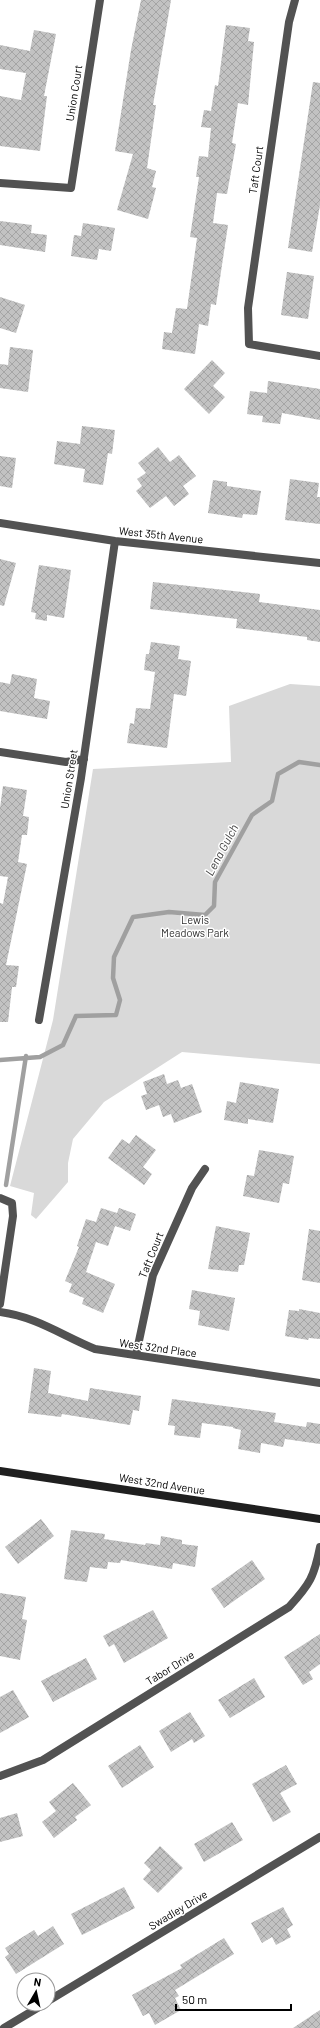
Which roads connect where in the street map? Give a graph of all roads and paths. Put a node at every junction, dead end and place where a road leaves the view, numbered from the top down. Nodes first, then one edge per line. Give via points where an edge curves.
1 (100, 0) edge
2 (295, 0) edge
3 (0, 183) edge
4 (320, 356) edge
5 (0, 523) edge
6 (115, 541) junction
7 (320, 563) edge
8 (0, 752) edge
9 (84, 759) junction
10 (39, 1020) dead end
11 (205, 1169) dead end
12 (0, 1198) edge
13 (0, 1304) edge
14 (0, 1312) edge
15 (136, 1355) junction
16 (320, 1383) edge
17 (0, 1471) edge
18 (320, 1519) edge
19 (320, 1547) edge
20 (0, 1776) edge
21 (320, 1837) edge
22 (56, 1997) edge
23 (31, 2012) edge
24 (4, 2028) edge

1 - 3 street, Union Court via 71,188
2 - 4 street, Taft Court via 289,22 248,308 250,344
5 - 6 street, West 35th Avenue
6 - 7 street, West 35th Avenue
6 - 9 street, Union Street
8 - 9 street via 66,762
9 - 10 street, Union Street
11 - 15 street, Taft Court via 192,1188 153,1275
12 - 13 street via 12,1204 14,1216
14 - 15 street, West 32nd Place via 17,1314 41,1322 66,1337 94,1349
15 - 16 street, West 32nd Place
17 - 18 street, West 32nd Avenue
19 - 20 street, Tabor Drive via 315,1572 289,1607 43,1760
21 - 22 street, Swadley Drive
23 - 24 street

